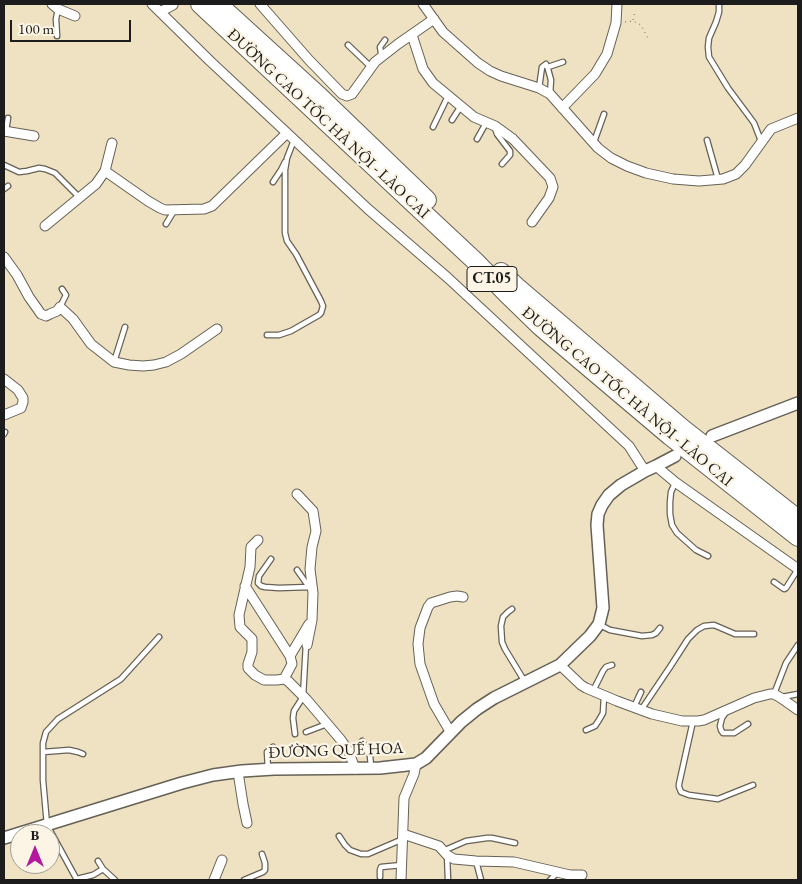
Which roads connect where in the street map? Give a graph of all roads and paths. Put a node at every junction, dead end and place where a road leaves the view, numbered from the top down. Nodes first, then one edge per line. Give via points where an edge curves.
1 (152, 4) edge
2 (200, 4) edge
3 (218, 4) edge
4 (260, 4) edge
5 (423, 4) edge
6 (617, 4) edge
7 (719, 4) edge
8 (173, 5) edge
9 (55, 6) edge
10 (635, 11) dead end
11 (160, 12) junction
12 (74, 16) dead end
13 (434, 19) junction
14 (633, 21) junction
15 (616, 22) junction
16 (412, 34) junction
17 (57, 36) dead end
18 (385, 40) dead end
19 (649, 40) dead end
20 (348, 44) dead end
21 (417, 50) junction
22 (383, 56) junction
23 (563, 62) dead end
24 (415, 63) dead end
25 (372, 67) junction
26 (548, 67) junction
27 (539, 88) junction
28 (550, 94) junction
29 (448, 96) junction
30 (461, 106) junction
31 (562, 108) junction
32 (604, 114) dead end
33 (8, 118) dead end
34 (798, 118) edge
35 (452, 120) dead end
36 (490, 124) junction
37 (433, 127) dead end
38 (5, 131) edge
39 (287, 133) junction
40 (34, 136) dead end
41 (477, 139) dead end
42 (294, 140) junction
43 (707, 140) dead end
44 (762, 142) junction
45 (112, 143) dead end
46 (594, 144) junction
47 (287, 158) junction
48 (502, 164) dead end
49 (4, 165) edge
50 (105, 171) junction
51 (718, 179) junction
52 (273, 182) dead end
53 (80, 197) junction
54 (175, 210) junction
55 (532, 222) dead end
56 (166, 224) dead end
57 (45, 226) dead end
58 (4, 257) edge
59 (62, 289) dead end
60 (60, 307) junction
61 (125, 327) dead end
62 (217, 328) dead end
63 (267, 335) dead end
64 (114, 362) junction
65 (4, 379) edge
66 (798, 403) edge
67 (4, 413) edge
68 (712, 436) dead end
69 (675, 456) dead end
70 (656, 466) junction
71 (645, 471) junction
72 (675, 482) junction
73 (297, 494) dead end
74 (798, 519) edge
75 (798, 537) edge
76 (251, 544) dead end
77 (708, 556) dead end
78 (271, 559) dead end
79 (798, 569) edge
80 (298, 570) dead end
81 (774, 582) dead end
82 (245, 586) junction
83 (311, 590) junction
84 (463, 597) dead end
85 (512, 609) dead end
86 (599, 624) junction
87 (660, 628) dead end
88 (754, 634) dead end
89 (159, 637) dead end
90 (301, 639) junction
91 (798, 645) edge
92 (290, 656) junction
93 (560, 665) junction
94 (612, 665) dead end
95 (284, 679) junction
96 (525, 683) junction
97 (593, 691) junction
98 (641, 692) dead end
99 (798, 694) edge
100 (604, 696) junction
101 (778, 696) junction
102 (303, 697) junction
103 (637, 708) junction
104 (729, 709) junction
105 (798, 710) edge
106 (693, 721) junction
107 (327, 724) junction
108 (748, 724) dead end
109 (586, 730) dead end
110 (306, 732) dead end
111 (451, 733) junction
112 (295, 734) dead end
113 (362, 741) dead end
114 (273, 747) dead end
115 (43, 752) junction
116 (83, 754) dead end
117 (416, 764) junction
118 (372, 768) junction
119 (355, 769) junction
120 (268, 770) junction
121 (238, 772) junction
122 (752, 785) dead end
123 (247, 823) dead end
124 (47, 824) edge
125 (50, 824) edge
126 (339, 836) dead end
127 (403, 837) junction
128 (515, 843) dead end
129 (60, 849) edge
130 (445, 853) junction
131 (262, 854) dead end
132 (222, 860) dead end
133 (98, 861) dead end
134 (476, 861) junction
135 (402, 865) junction
136 (103, 869) junction
137 (557, 872) junction
138 (582, 875) dead end
139 (380, 877) dead end
140 (77, 880) edge
141 (115, 880) edge
142 (214, 880) edge
143 (244, 880) edge
144 (401, 880) edge
145 (448, 880) edge
146 (481, 880) edge
147 (550, 880) edge

1 - 11 street
2 - 75 highway, ĐƯỜNG CAO TỐC HÀ NỘI - LÀO CAI / CT.05 via 541,327 670,436
3 - 74 highway, ĐƯỜNG CAO TỐC HÀ NỘI - LÀO CAI / CT.05 via 320,97 517,287 682,428
4 - 25 street via 342,94 352,94
5 - 13 street
6 - 15 street
7 - 44 lane via 709,38 709,57 754,123
8 - 11 street
9 - 12 street
9 - 17 lane
10 - 14 path
11 - 39 street
13 - 16 street
13 - 27 street via 443,32 490,71
14 - 15 path
14 - 19 path via 641,25
15 - 31 street via 607,54 595,74
16 - 21 street
16 - 22 street
18 - 22 lane via 380,48
20 - 25 lane
21 - 24 lane
21 - 29 street via 422,68 433,84
22 - 25 street
23 - 26 lane
26 - 27 lane via 546,64 542,67
26 - 28 lane
27 - 28 street
28 - 31 street
29 - 30 street
29 - 37 lane
30 - 35 lane
30 - 36 street
31 - 46 street
32 - 46 lane
33 - 38 lane
34 - 44 street via 771,128
36 - 41 lane
36 - 48 lane via 510,151
36 - 55 street via 513,139 550,178 553,187 549,198
38 - 40 street
39 - 42 street
39 - 54 street via 212,206
42 - 47 lane
42 - 71 street via 628,446
43 - 51 lane
44 - 51 street via 736,174
45 - 50 street
46 - 51 street via 611,158 646,173 673,179
47 - 52 lane
47 - 63 lane via 285,233 323,306 319,315 279,335
49 - 53 lane via 19,172 39,168 55,173
50 - 53 street via 96,184
50 - 54 street via 160,208
53 - 57 street
54 - 56 lane
58 - 60 street via 41,314 46,316
59 - 60 lane via 66,295
60 - 64 street via 92,344
61 - 64 lane
62 - 64 street via 166,362 143,366
65 - 67 street via 23,398 21,408
66 - 68 street
69 - 70 street
70 - 71 street
70 - 72 street
71 - 86 street via 609,495 598,514 603,608
72 - 77 lane via 670,502 672,525 696,550
72 - 79 street
73 - 83 street via 313,511 316,531 310,569
76 - 82 street
78 - 83 lane via 259,576 261,586
79 - 81 lane via 786,588
80 - 83 lane
82 - 92 street
82 - 95 street via 239,615 240,626 252,640 248,668 264,680
83 - 90 street via 312,620
84 - 111 street via 431,603 420,628 418,644 420,664 434,704
85 - 96 lane via 503,617 502,642
86 - 87 lane via 610,630 642,636 652,635
86 - 93 street, ĐƯỜNG QUẾ HOA
88 - 103 lane via 735,634 714,625 697,630
89 - 115 lane via 121,679 58,719 46,732
90 - 92 street
90 - 102 lane
91 - 101 lane via 786,663
92 - 95 street via 292,664
93 - 96 street, ĐƯỜNG QUẾ HOA
93 - 97 street via 581,685
94 - 97 lane via 602,671
95 - 102 street
96 - 111 street, ĐƯỜNG QUẾ HOA via 477,709
97 - 100 street
98 - 103 lane
99 - 101 lane
100 - 103 street
100 - 109 lane via 600,720
101 - 104 street via 764,695
101 - 105 street
102 - 107 street
102 - 112 lane via 294,711
103 - 106 street
104 - 106 street via 704,720
104 - 108 lane via 720,726 723,734 734,733
106 - 122 lane via 679,784 681,792 718,799
107 - 110 lane
107 - 119 street via 350,752
111 - 117 street, ĐƯỜNG QUẾ HOA
113 - 118 lane via 370,755
114 - 120 lane via 266,755
115 - 116 lane via 69,750
115 - 124 lane
117 - 118 street, ĐƯỜNG QUẾ HOA
117 - 127 street via 404,798
118 - 119 street, ĐƯỜNG QUẾ HOA
119 - 120 street, ĐƯỜNG QUẾ HOA
120 - 121 street, ĐƯỜNG QUẾ HOA
121 - 123 street
121 - 125 street, ĐƯỜNG QUẾ HOA via 182,783
126 - 127 lane via 350,850 361,854 368,854
127 - 130 street via 439,846
127 - 135 street
128 - 130 lane via 492,838 466,841
129 - 140 lane
130 - 134 street via 454,859
130 - 145 lane
131 - 143 lane via 265,870
132 - 142 street
133 - 136 lane
134 - 137 street via 514,862
134 - 146 lane
135 - 139 lane via 381,867
135 - 144 street
136 - 140 lane
136 - 141 lane
137 - 138 street
137 - 147 lane

